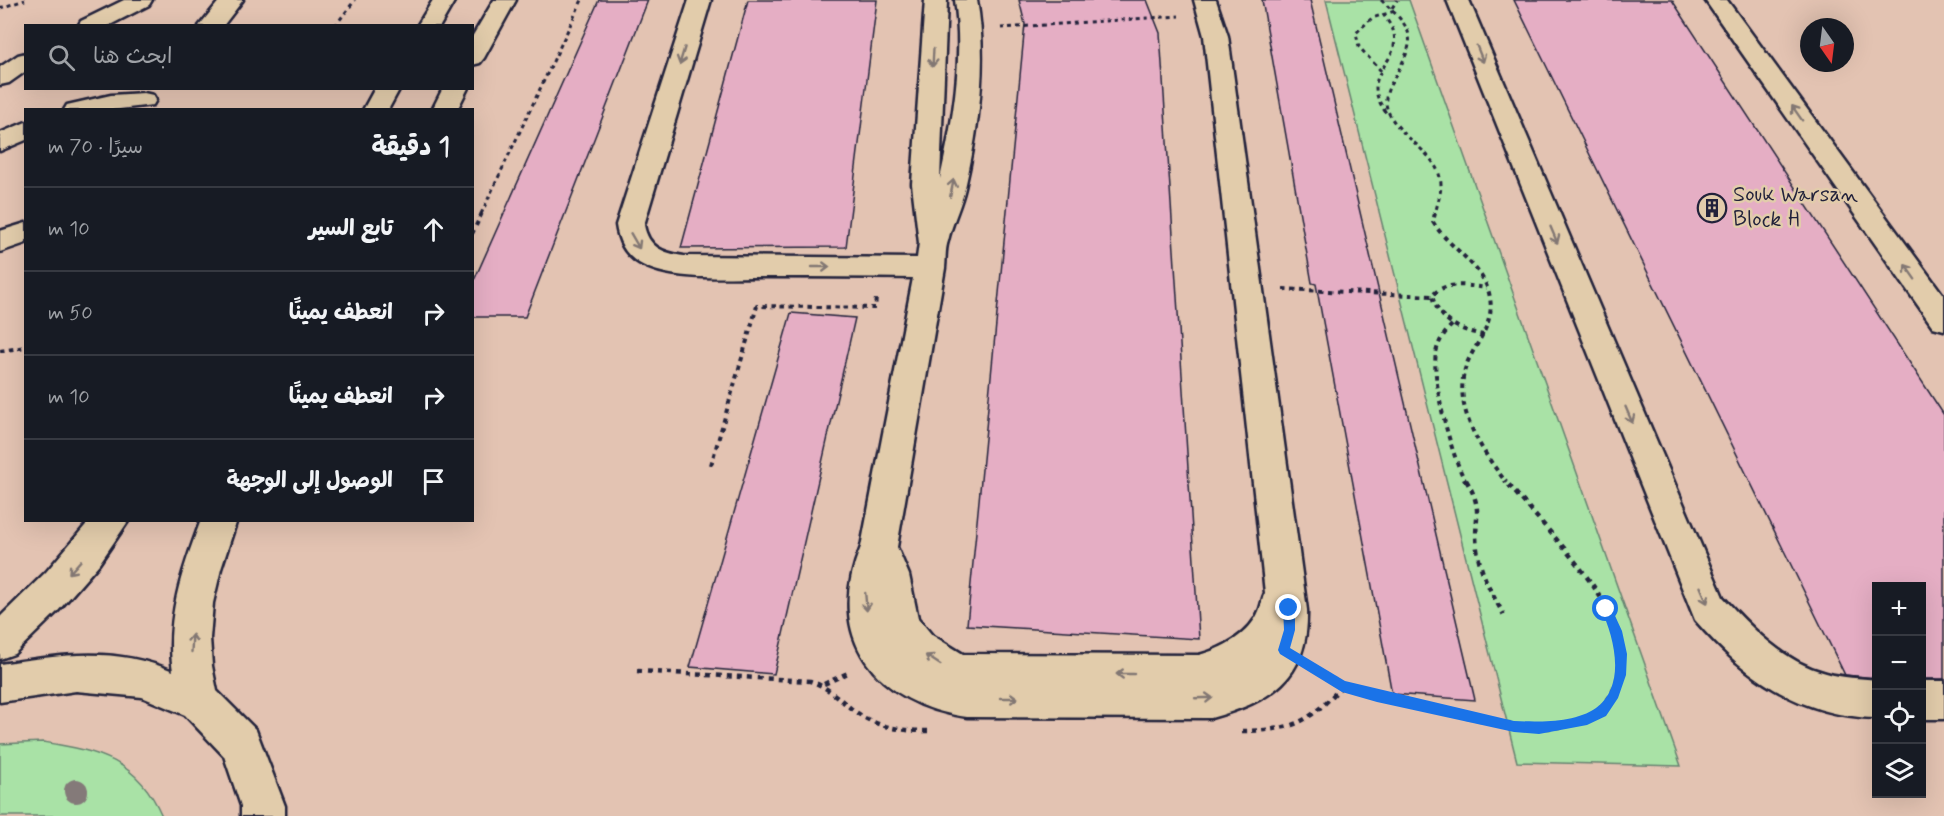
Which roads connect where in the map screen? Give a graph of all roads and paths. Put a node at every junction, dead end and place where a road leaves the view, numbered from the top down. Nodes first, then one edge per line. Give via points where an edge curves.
1 (25, 0) edge
2 (141, 0) edge
3 (232, 0) edge
4 (355, 0) edge
5 (444, 0) edge
6 (505, 0) edge
7 (582, 0) edge
8 (700, 0) edge
9 (936, 0) edge
10 (966, 0) edge
11 (1381, 0) edge
12 (1397, 0) edge
13 (1458, 0) edge
14 (1716, 0) edge
15 (1208, 7) edge
16 (0, 8) edge
17 (1394, 9) junction
18 (1383, 14) junction
19 (93, 24) edge
20 (212, 24) edge
21 (337, 24) edge
22 (429, 24) edge
23 (990, 29) dead end
24 (474, 54) edge
25 (24, 61) edge
26 (1381, 71) junction
27 (0, 78) edge
28 (387, 90) edge
29 (455, 90) edge
30 (145, 99) edge
31 (85, 108) edge
32 (376, 108) edge
33 (445, 108) edge
34 (1390, 117) junction
35 (24, 131) edge
36 (0, 143) edge
37 (474, 230) edge
38 (24, 233) edge
39 (0, 242) edge
40 (932, 255) junction
41 (881, 268) junction
42 (1487, 288) junction
43 (1432, 297) junction
44 (1251, 316) junction
45 (1944, 319) edge
46 (1452, 325) junction
47 (1484, 334) junction
48 (24, 347) edge
49 (0, 351) edge
50 (711, 465) dead end
51 (110, 522) edge
52 (218, 522) edge
53 (1283, 587) junction
54 (1504, 615) dead end
55 (0, 641) edge
56 (1284, 650) junction
57 (0, 683) edge
58 (1082, 686) junction
59 (1872, 699) edge
60 (1926, 700) edge
61 (1944, 700) edge
62 (199, 701) junction
63 (263, 816) edge

1 - 16 path
2 - 19 street
3 - 20 street
4 - 21 path
5 - 22 street
6 - 24 street
7 - 37 path
8 -> 41 street via 630,225 635,245 654,260 684,266
9 -> 40 street via 926,184
40 -> 10 street via 953,185 969,81 971,51
11 - 17 path
12 - 17 path
13 -> 59 street via 1709,608 1734,638 1767,666 1807,686 1848,699
45 -> 14 street
15 - 23 path
15 - 44 street via 1216,36
17 - 18 path
17 - 34 path via 1408,26 1411,47 1386,94 1384,102
18 - 26 path via 1394,29 1396,42
18 - 26 path via 1359,29 1356,40
25 - 27 street
26 - 34 path via 1374,92
28 - 32 street
29 - 33 street
30 - 31 street
34 - 42 path via 1436,166 1441,186 1433,222 1477,271
35 - 36 street
38 - 39 street
40 - 41 street
40 - 58 street via 879,547 866,579 864,596 873,636 902,675 928,690 968,698
41 - 50 path via 875,308 757,306
42 - 43 path via 1447,286
42 - 47 path via 1490,300
43 - 44 path via 1285,288 1274,298 1278,319
43 - 46 path
44 - 53 street
46 - 47 path
46 - 54 path via 1438,344 1435,369 1455,459 1477,503 1480,566
47 - 56 path via 1465,367 1463,380 1471,425 1490,462 1586,576 1606,609 1621,654 1614,694 1602,712 1583,721 1539,728 1514,726 1342,686
48 - 49 path
51 -> 55 street via 51,593
62 -> 52 street via 191,655 194,606
53 - 56 street via 1289,608
53 -> 58 street via 1280,608 1271,628 1258,645 1239,659 1199,674
58 -> 56 street via 1211,699 1235,694 1256,683 1273,668
57 - 62 street via 76,672 133,677
60 - 61 street
62 - 63 street via 241,744

